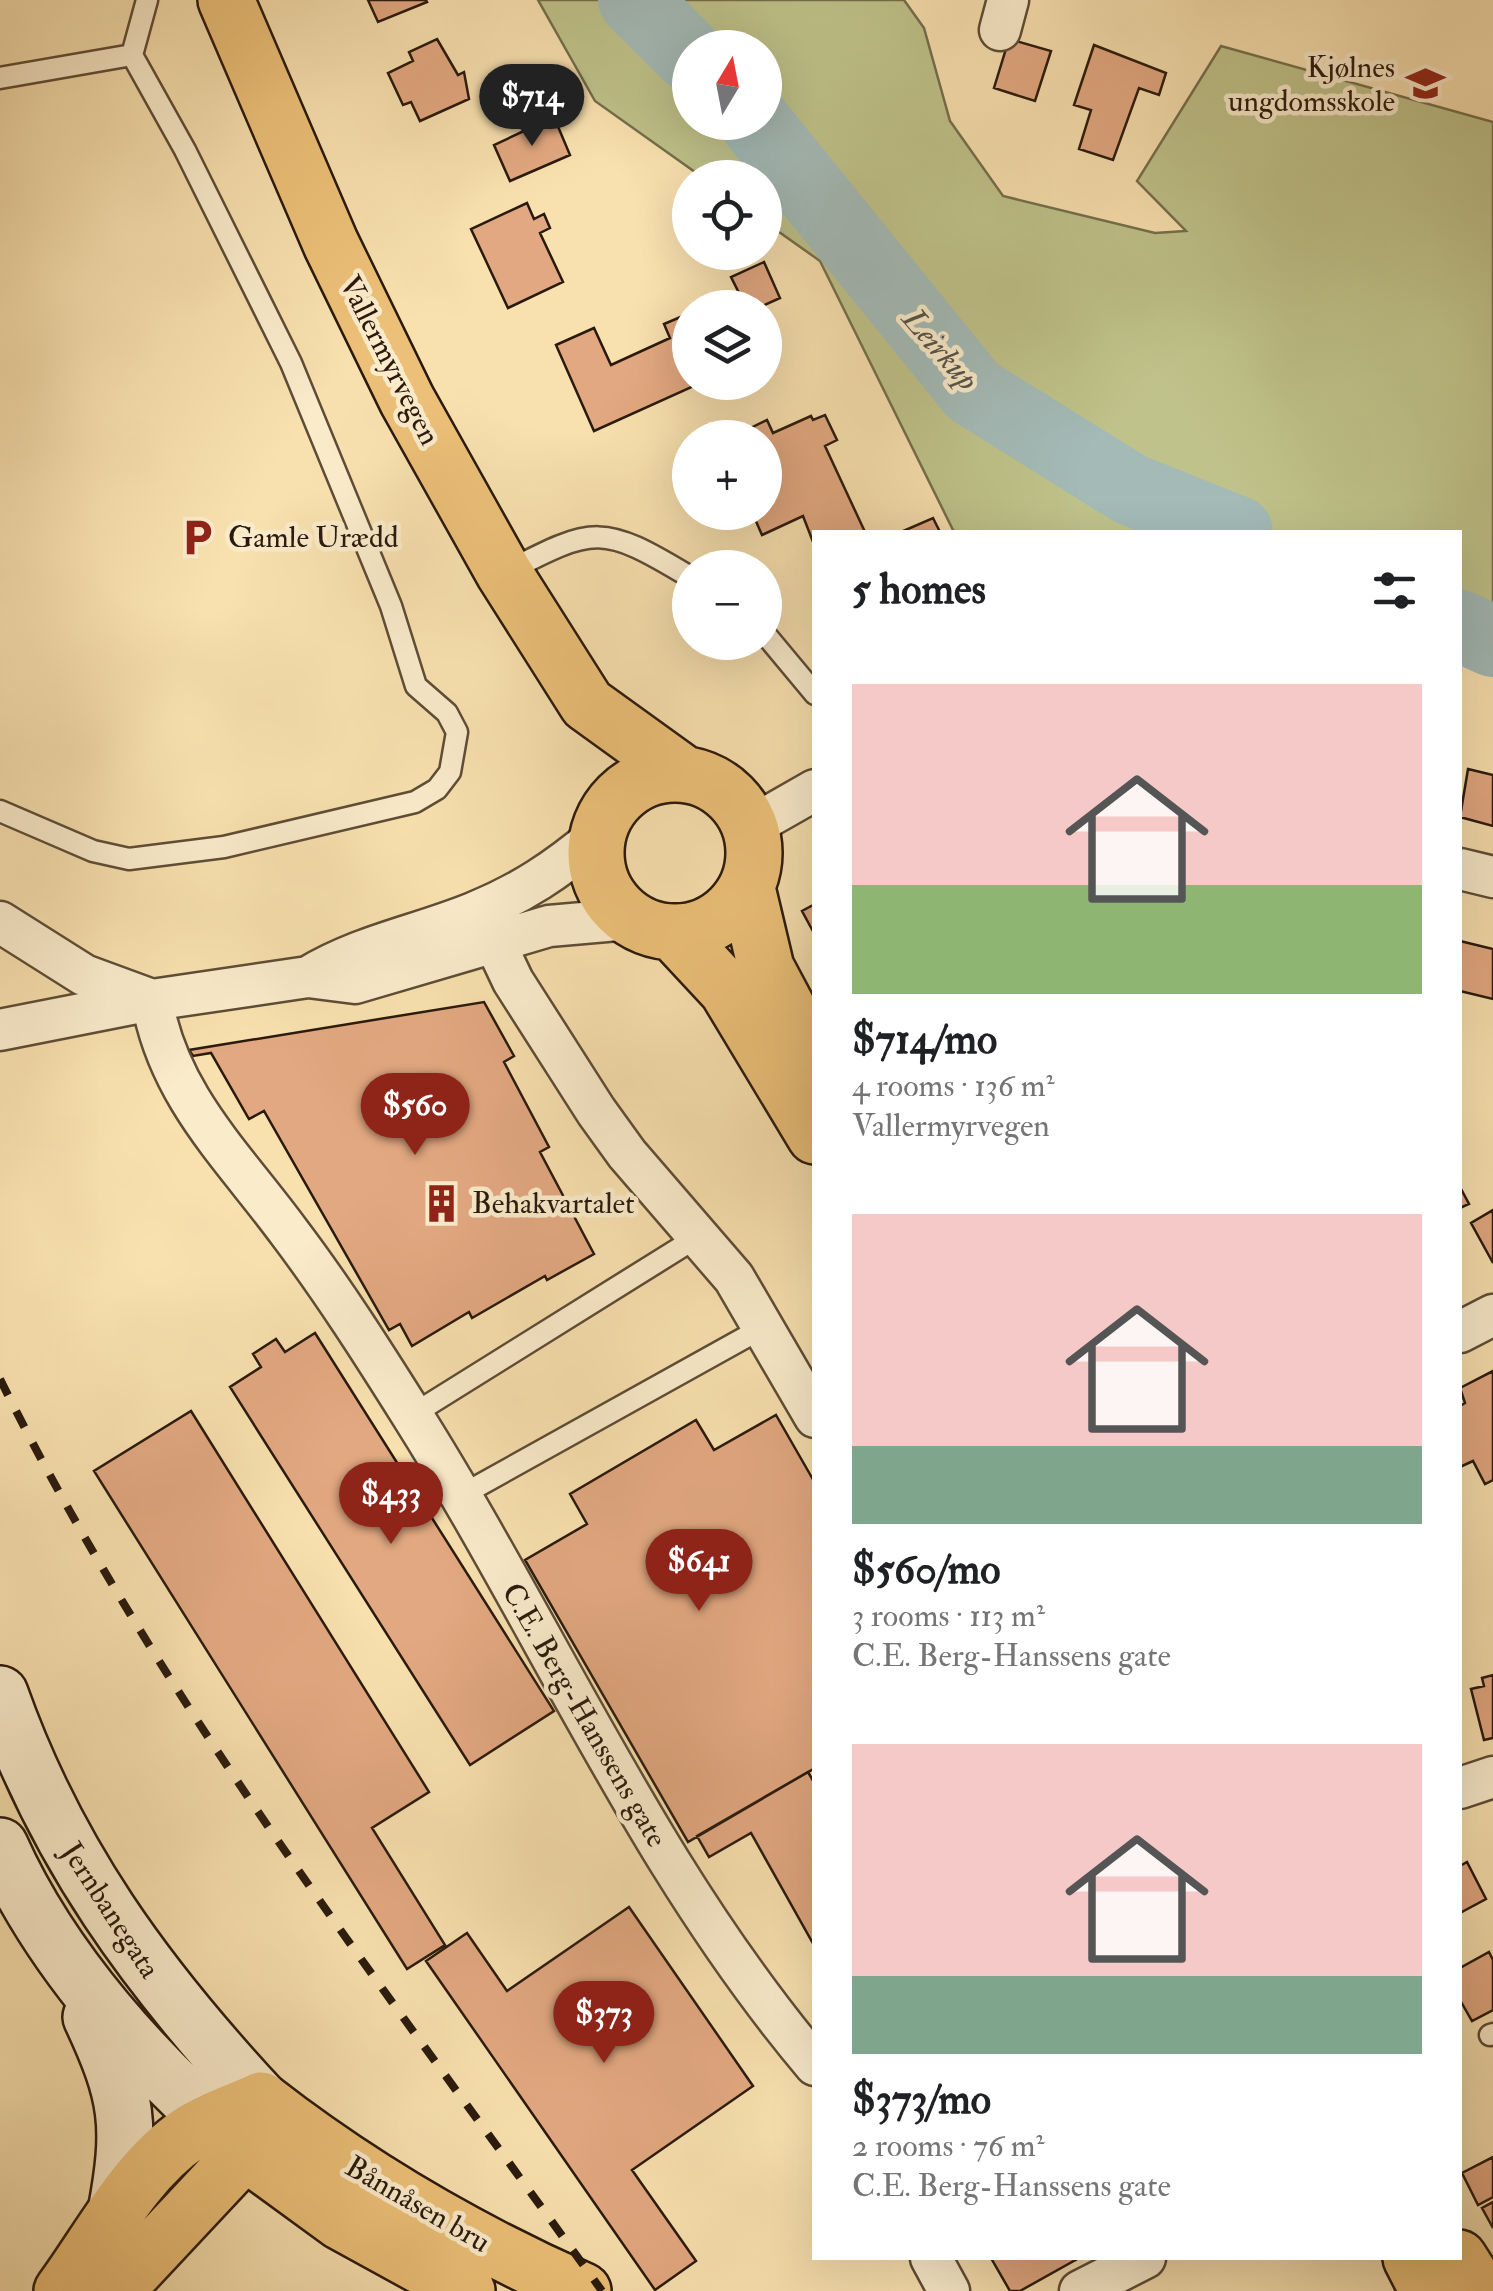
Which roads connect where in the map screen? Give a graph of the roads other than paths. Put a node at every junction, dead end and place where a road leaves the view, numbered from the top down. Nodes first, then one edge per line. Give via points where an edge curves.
1 (147, 0) edge
2 (226, 0) edge
3 (132, 55) junction
4 (0, 78) edge
5 (672, 566) edge
6 (504, 572) junction
7 (782, 654) edge
8 (812, 690) edge
9 (587, 704) junction
10 (684, 774) junction
11 (812, 792) edge
12 (0, 811) edge
13 (601, 825) junction
14 (750, 827) junction
15 (1462, 869) edge
16 (1493, 877) edge
17 (747, 888) junction
18 (0, 922) edge
19 (652, 926) junction
20 (494, 941) junction
21 (308, 977) junction
22 (152, 1000) junction
23 (0, 1030) edge
24 (812, 1054) edge
25 (812, 1131) edge
26 (699, 1236) junction
27 (1493, 1315) edge
28 (764, 1327) junction
29 (1462, 1331) edge
30 (812, 1412) edge
31 (412, 1415) junction
32 (460, 1496) junction
33 (0, 1694) edge
34 (1493, 1777) edge
35 (1462, 1787) edge
36 (0, 1846) edge
37 (60, 1951) junction
38 (812, 2061) edge
39 (261, 2100) junction
40 (228, 2137) junction
41 (299, 2162) junction
42 (116, 2212) junction
43 (933, 2260) edge
44 (1142, 2260) edge
45 (1391, 2260) edge
46 (1412, 2260) edge
47 (1460, 2260) edge
48 (62, 2291) edge
49 (114, 2291) edge
50 (467, 2291) edge
51 (584, 2291) edge
52 (949, 2291) edge
53 (1080, 2291) edge
54 (1402, 2291) edge
55 (1428, 2291) edge
56 (1480, 2291) edge

1 - 3 lane
2 - 6 main road, Vallermyrvegen via 330,244
3 - 4 lane
3 - 12 lane via 292,363 392,606 416,686 447,713 457,732 456,749 438,788 415,802 224,847 114,857
5 - 6 lane via 606,536 573,537
6 - 9 main road, Vallermyrvegen
7 - 8 lane
9 - 10 main road, Vallermyrvegen
9 - 13 main road, Vallermyrvegen
10 - 13 main road via 640,782 620,795
10 - 14 main road via 726,792
11 - 14 street
13 - 19 main road via 594,859 600,882 612,903
13 - 21 street via 533,886 346,954
14 - 17 main road via 754,869
15 - 16 street
17 - 19 main road via 718,920
17 - 24 main road via 766,968
18 - 22 street via 84,975
19 - 20 street via 549,926
19 - 25 main road via 727,990
20 - 21 street via 356,984
20 - 26 street via 596,1111
21 - 22 street
22 - 23 street
22 - 31 street, C.E. Berg-Hanssens gate via 172,1073 289,1231
26 - 28 street
26 - 31 lane
27 - 29 street
28 - 30 street
28 - 32 lane
31 - 32 street, C.E. Berg-Hanssens gate
32 - 38 street, C.E. Berg-Hanssens gate via 604,1756 761,2001
33 - 39 street, Jernbanegata via 83,1876 184,2017
34 - 35 street
36 - 37 street, Jernbanegata
37 - 40 street, Jernbanegata via 138,2048
37 - 42 street via 120,2087 127,2153
39 - 40 main road
39 - 41 main road, Jernbanegata
40 - 41 main road, Jernbanegata
40 - 42 main road via 170,2150
40 - 49 main road
41 - 50 main road, Bånnåsen bru via 386,2249
41 - 51 main road, Bånnåsen bru
42 - 48 main road
43 - 52 street
44 - 53 street
45 - 54 main road
46 - 55 main road
47 - 56 main road

